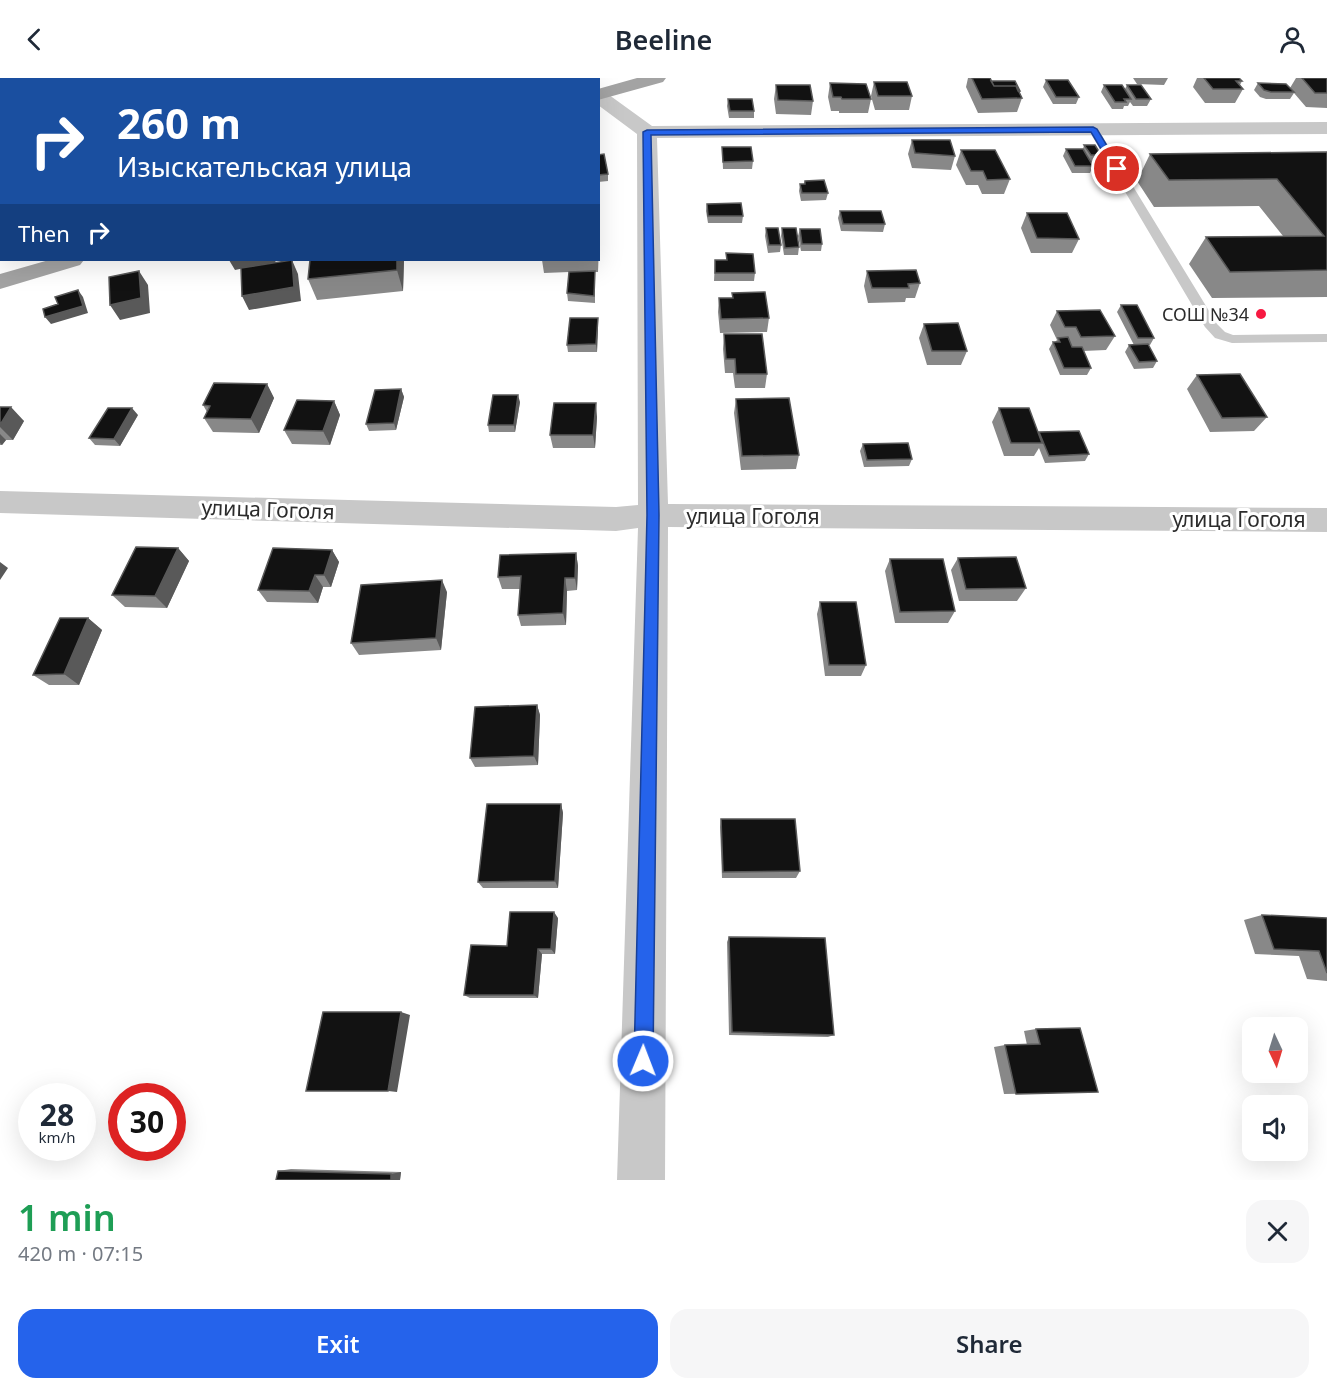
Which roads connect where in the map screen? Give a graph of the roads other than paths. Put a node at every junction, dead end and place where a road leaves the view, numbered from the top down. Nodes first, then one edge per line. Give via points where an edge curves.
1 (657, 78) edge
2 (600, 95) edge
3 (600, 97) edge
4 (1327, 128) edge
5 (1093, 129) junction
6 (647, 132) junction
7 (69, 261) edge
8 (0, 282) edge
9 (1327, 338) edge
10 (0, 502) edge
11 (653, 515) junction
12 (1327, 520) edge
13 (641, 1180) edge

1 - 2 main road
3 - 6 street
4 - 5 street
5 - 6 street
5 - 9 lane via 1220,335 1232,339
6 - 11 street
7 - 8 main road
10 - 11 street, улица Гоголя via 616,519
11 - 12 street, улица Гоголя
11 - 13 street

